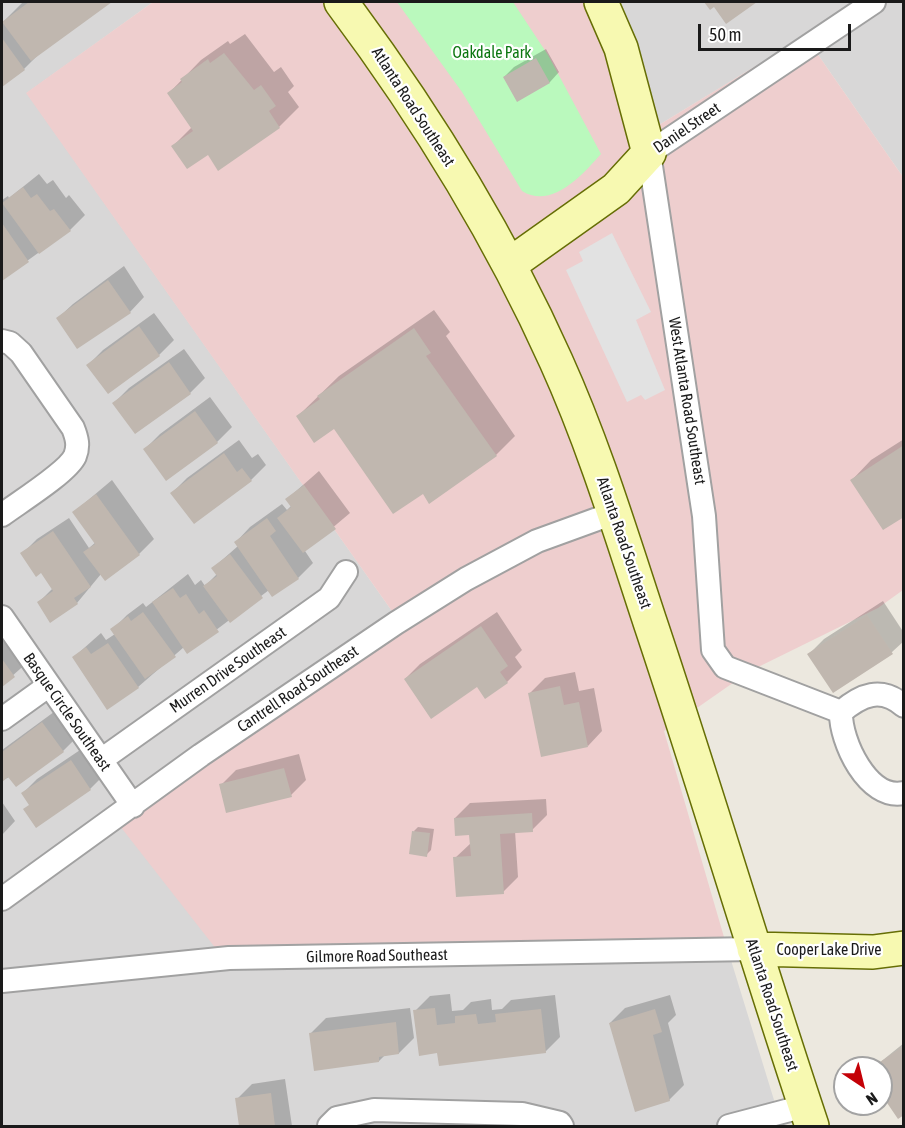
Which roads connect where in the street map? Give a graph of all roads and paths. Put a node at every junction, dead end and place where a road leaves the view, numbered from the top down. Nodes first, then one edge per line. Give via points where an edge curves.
1 (342, 2) edge
2 (601, 2) edge
3 (874, 2) edge
4 (649, 153) junction
5 (509, 265) junction
6 (2, 341) edge
7 (614, 513) junction
8 (2, 515) edge
9 (346, 572) dead end
10 (2, 617) edge
11 (48, 686) junction
12 (903, 706) edge
13 (842, 712) junction
14 (2, 719) edge
15 (101, 760) junction
16 (903, 793) edge
17 (133, 806) junction
18 (2, 898) edge
19 (903, 948) edge
20 (754, 949) junction
21 (2, 981) edge
22 (808, 1116) edge
23 (329, 1126) edge
24 (562, 1126) edge
25 (729, 1126) edge

1 - 5 main road, Atlanta Road Southeast via 440,147
2 - 4 main road via 621,48
3 - 4 street, Daniel Street
4 - 5 main road, Daniel Street via 616,189
4 - 13 street, West Atlanta Road Southeast via 704,516 714,650 725,667
5 - 7 main road, Atlanta Road Southeast via 572,397
6 - 8 street via 21,353 73,428 78,442 75,457 65,468
7 - 17 street, Cantrell Road Southeast via 537,542 466,579 201,755
7 - 20 main road, Atlanta Road Southeast
9 - 15 street, Murren Drive Southeast via 329,598
10 - 11 street, Basque Circle Southeast
11 - 14 street
11 - 15 street, Basque Circle Southeast
12 - 13 street via 895,698 872,693 858,698
13 - 16 street via 841,727 867,778 884,792
15 - 17 street, Basque Circle Southeast
17 - 18 street, Cantrell Road Southeast
19 - 20 main road, Cooper Lake Drive via 873,952
20 - 21 street, Gilmore Road Southeast via 229,958
20 - 22 main road, Atlanta Road Southeast
22 - 25 street
23 - 24 street via 337,1118 374,1110 522,1114

